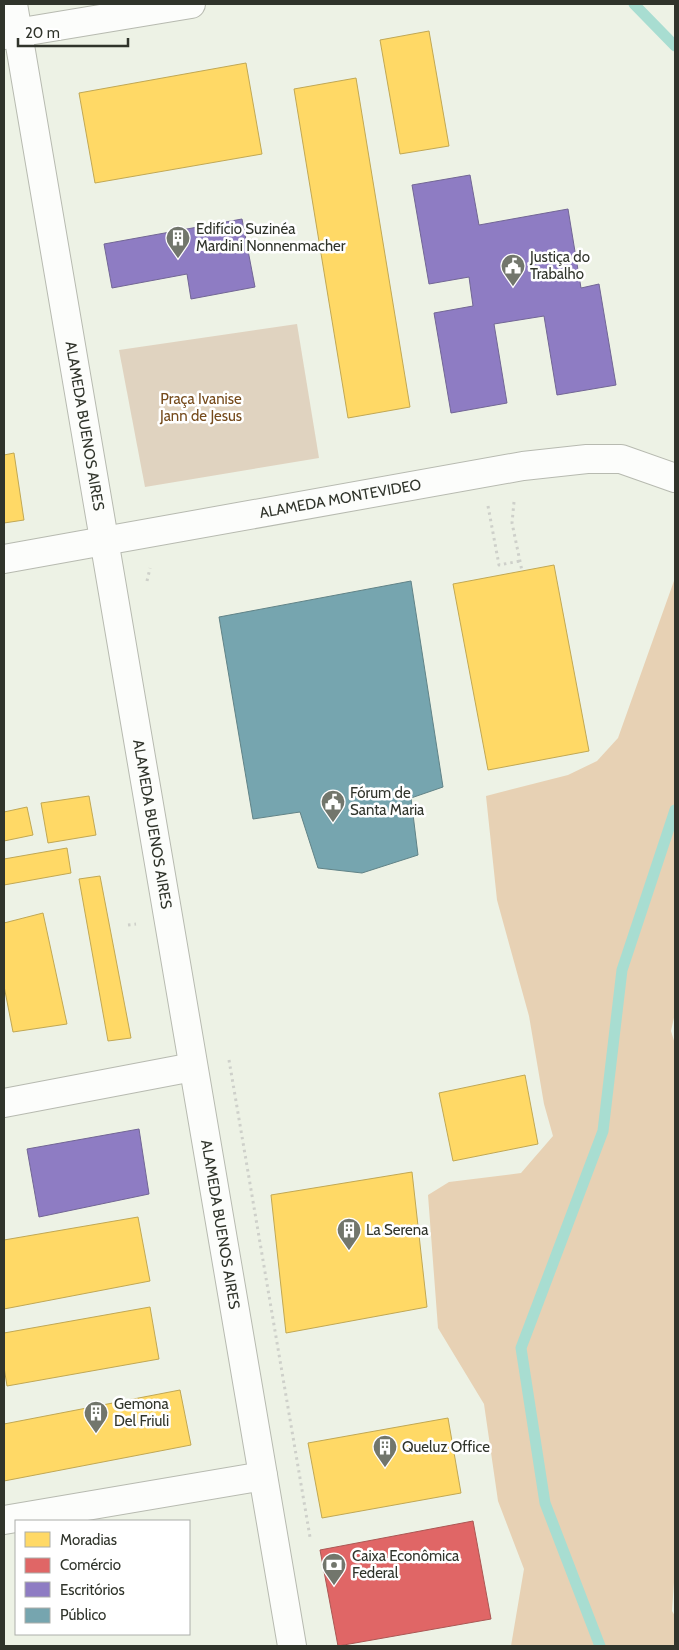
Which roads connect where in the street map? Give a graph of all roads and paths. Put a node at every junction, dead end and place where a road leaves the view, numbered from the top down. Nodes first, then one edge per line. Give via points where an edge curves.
1 (13, 4) edge
2 (191, 4) edge
3 (11, 33) edge
4 (675, 478) edge
5 (486, 500) dead end
6 (512, 517) dead end
7 (104, 541) junction
8 (4, 559) edge
9 (520, 562) junction
10 (152, 564) dead end
11 (522, 571) dead end
12 (148, 586) dead end
13 (228, 1059) dead end
14 (193, 1068) junction
15 (4, 1103) edge
16 (263, 1476) junction
17 (4, 1520) edge
18 (310, 1541) dead end
19 (292, 1646) edge

1 - 3 street, ALAMEDA BUENOS AIRES
2 - 3 street
3 - 7 street, ALAMEDA BUENOS AIRES
4 - 7 street, ALAMEDA MONTEVIDEO via 621,459 523,466
5 - 9 path via 499,565
6 - 9 path
7 - 8 street, ALAMEDA MONTEVIDEO
7 - 14 street, ALAMEDA BUENOS AIRES
9 - 11 path
10 - 12 path via 146,577
13 - 18 path
14 - 15 street
14 - 16 street, ALAMEDA BUENOS AIRES
16 - 17 street
16 - 19 street, ALAMEDA BUENOS AIRES

